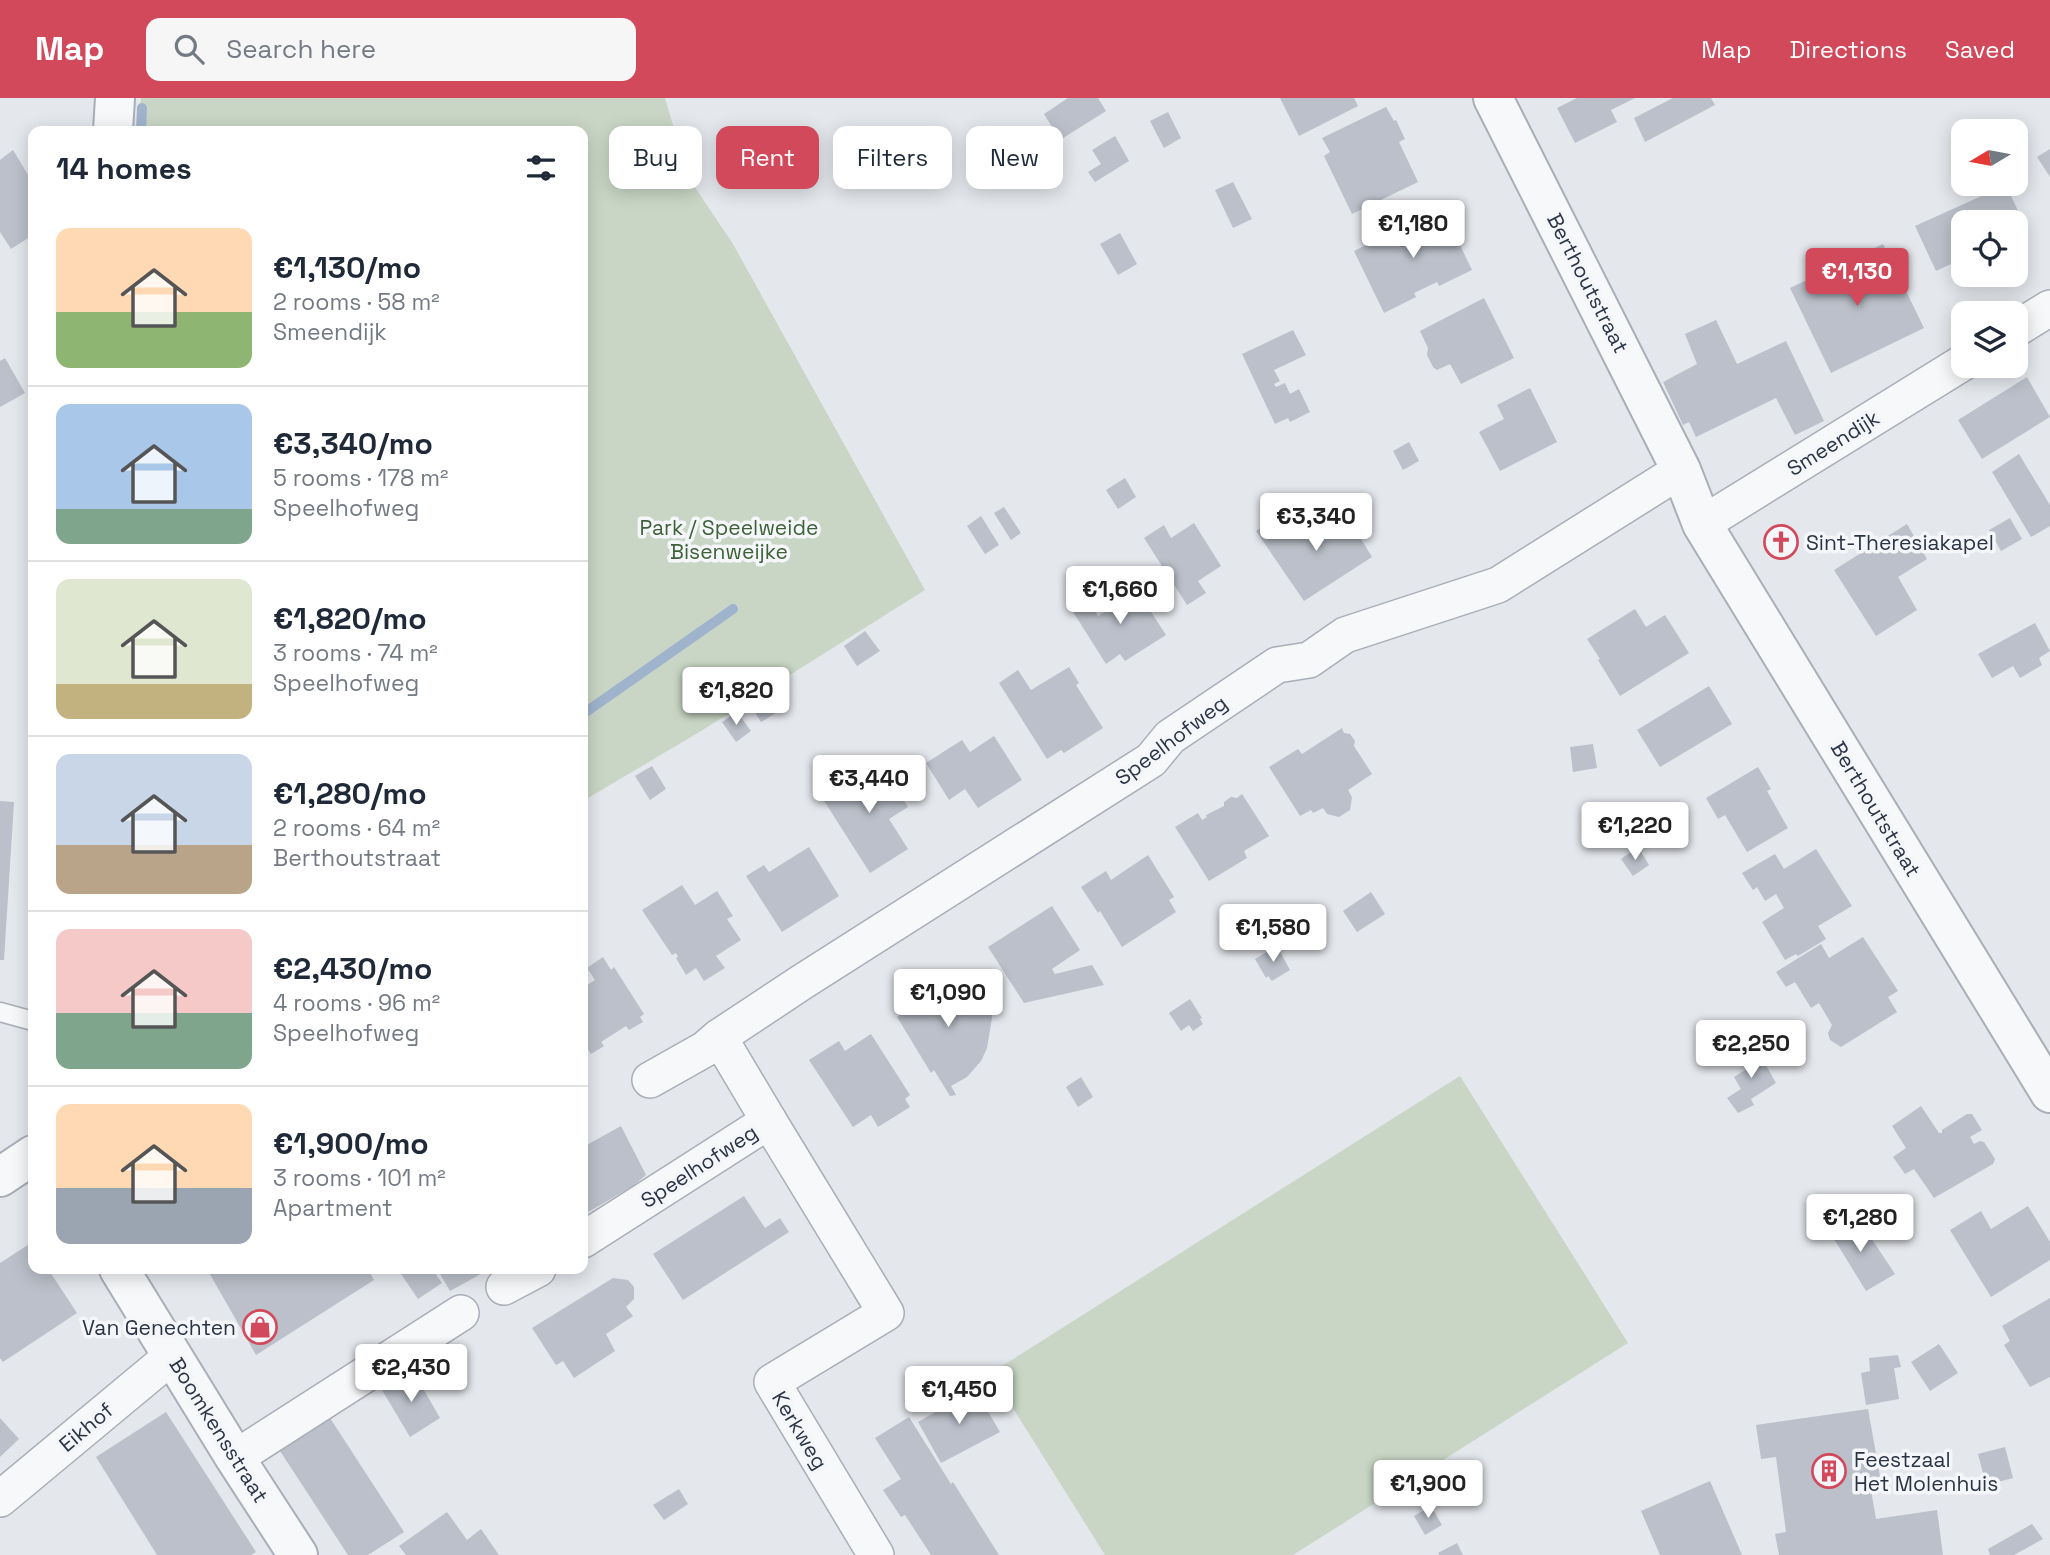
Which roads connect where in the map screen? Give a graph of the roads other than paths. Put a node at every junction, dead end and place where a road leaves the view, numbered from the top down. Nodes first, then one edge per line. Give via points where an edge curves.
1 (115, 98) edge
2 (1493, 98) edge
3 (113, 126) edge
4 (2050, 308) edge
5 (2028, 322) edge
6 (1951, 370) edge
7 (1681, 470) junction
8 (1702, 524) junction
9 (0, 1012) edge
10 (28, 1020) edge
11 (719, 1037) junction
12 (650, 1080) dead end
13 (2050, 1093) edge
14 (769, 1121) junction
15 (28, 1158) edge
16 (0, 1177) edge
17 (588, 1237) edge
18 (122, 1274) edge
19 (529, 1274) edge
20 (504, 1287) dead end
21 (461, 1313) dead end
22 (172, 1356) junction
23 (235, 1458) junction
24 (0, 1499) edge
25 (298, 1555) edge
26 (876, 1555) edge

1 - 3 street
2 - 7 street, Berthoutstraat
4 - 5 street
6 - 8 street, Smeendijk
7 - 8 street, Berthoutstraat
7 - 11 street, Speelhofweg via 1498,585 1345,635 1309,660 1277,665 1170,737 1151,760
8 - 13 street, Berthoutstraat
9 - 10 lane
11 - 12 street, Speelhofweg
11 - 14 street, Speelhofweg
14 - 17 street, Speelhofweg
14 - 26 street, Kerkweg via 886,1313 772,1382
15 - 16 street
18 - 22 street, Boomkensstraat
19 - 20 street
21 - 23 street
22 - 23 street, Boomkensstraat
22 - 24 street, Eikhof
23 - 25 street, Boomkensstraat

